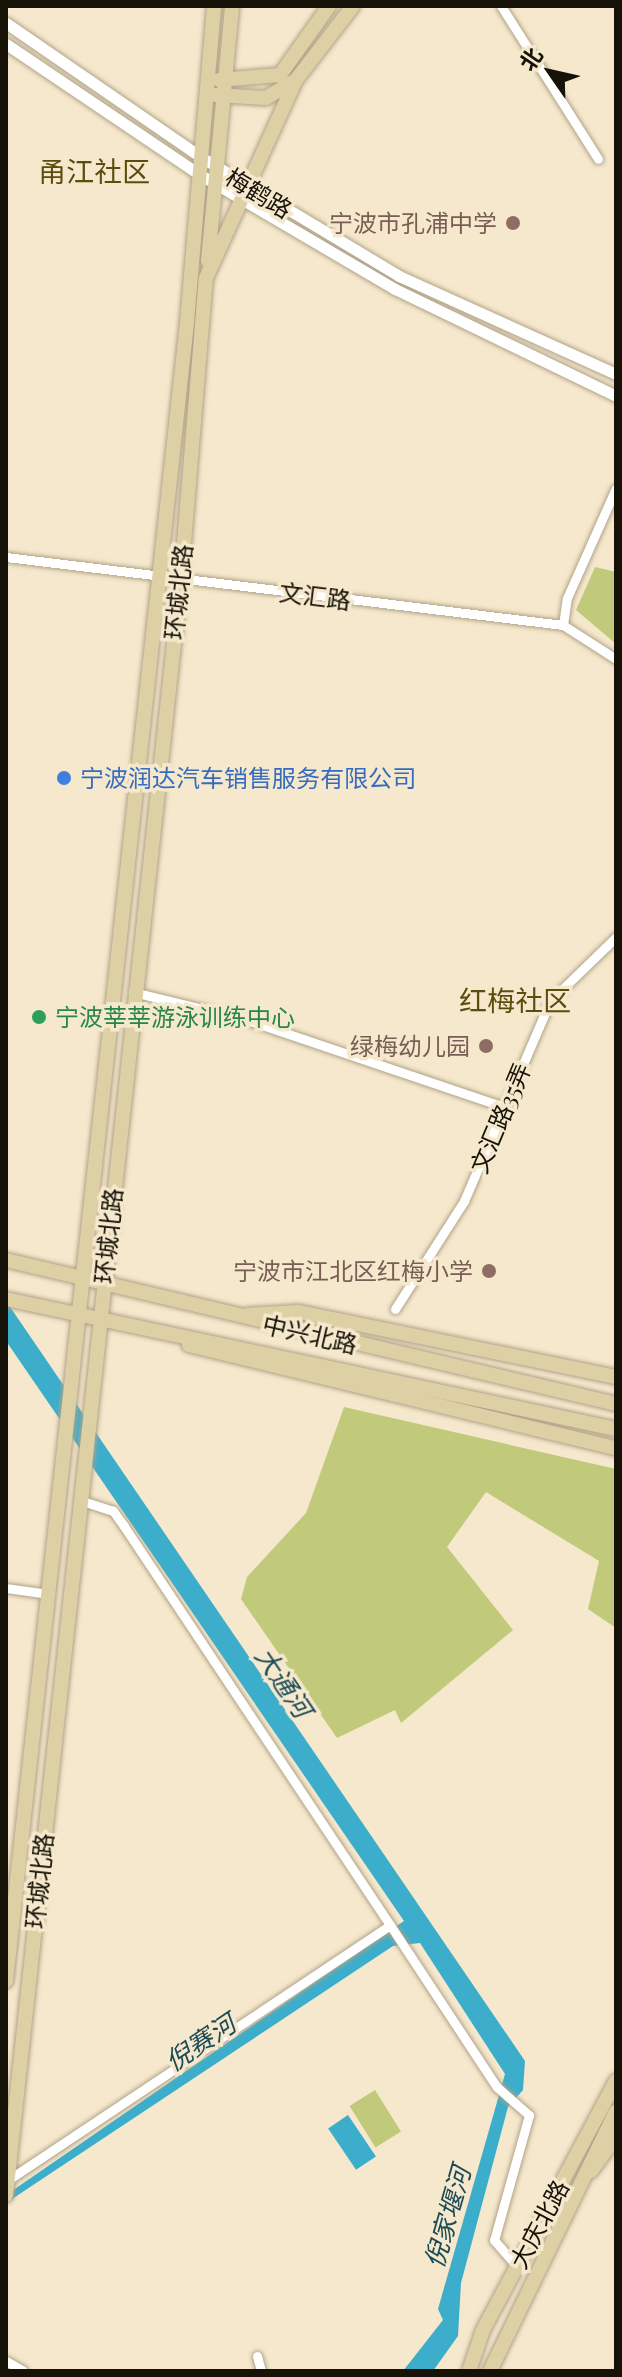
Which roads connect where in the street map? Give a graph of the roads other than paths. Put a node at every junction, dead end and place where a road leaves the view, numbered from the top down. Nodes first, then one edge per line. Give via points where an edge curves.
1 (214, 6) edge
2 (232, 6) edge
3 (329, 6) edge
4 (353, 6) edge
5 (501, 6) edge
6 (6, 23) edge
7 (6, 44) edge
8 (296, 80) junction
9 (207, 87) junction
10 (225, 88) junction
11 (201, 157) junction
12 (598, 159) dead end
13 (217, 167) junction
14 (199, 174) junction
15 (216, 183) junction
16 (242, 190) junction
17 (206, 278) junction
18 (616, 374) edge
19 (616, 396) edge
20 (616, 488) edge
21 (6, 557) edge
22 (159, 577) junction
23 (181, 580) junction
24 (563, 625) junction
25 (616, 659) edge
26 (616, 937) edge
27 (133, 992) junction
28 (504, 1107) junction
29 (6, 1260) edge
30 (83, 1282) junction
31 (103, 1286) junction
32 (6, 1299) edge
33 (395, 1309) dead end
34 (78, 1316) junction
35 (228, 1316) junction
36 (99, 1320) junction
37 (160, 1332) junction
38 (616, 1377) edge
39 (616, 1404) edge
40 (616, 1429) edge
41 (616, 1448) edge
42 (80, 1500) junction
43 (6, 1588) edge
44 (48, 1594) junction
45 (390, 1926) junction
46 (8, 1937) edge
47 (6, 1981) edge
48 (616, 2081) edge
49 (616, 2112) edge
50 (616, 2137) edge
51 (584, 2175) junction
52 (7, 2187) edge
53 (517, 2266) junction
54 (257, 2356) dead end
55 (6, 2361) edge
56 (23, 2371) edge
57 (261, 2371) edge
58 (469, 2371) edge
59 (490, 2371) edge

1 - 9 main road
2 - 10 main road
3 - 10 main road, 环城北路 via 280,75
4 - 8 main road, 环城北路
5 - 12 street
6 - 11 street, 梅鹤路
7 - 14 street, 梅鹤路
8 - 10 main road, 环城北路 via 266,98
8 - 16 main road, 环城北路
9 - 10 main road, 环城北路
9 - 11 main road, 环城北路
10 - 13 main road, 环城北路
11 - 13 street, 梅鹤路
11 - 14 main road, 环城北路
13 - 15 main road, 环城北路
13 - 16 street, 梅鹤路
14 - 15 street, 梅鹤路
14 - 22 main road, 环城北路
15 - 16 street, 梅鹤路
15 - 17 main road, 环城北路
16 - 17 main road, 环城北路
16 - 18 street, 梅鹤路 via 445,301
16 - 19 street, 梅鹤路 via 439,314
17 - 23 main road, 环城北路
20 - 24 street via 567,598
21 - 22 street, 文汇路
22 - 23 street, 文汇路
22 - 30 main road, 环城北路
23 - 24 street, 文汇路
23 - 27 main road, 环城北路
24 - 25 street, 文汇路
26 - 28 street, 文汇路35弄 via 550,1001
27 - 28 street via 247,1020
27 - 31 main road, 环城北路
28 - 33 street, 文汇路35弄 via 464,1201
29 - 30 main road, 中兴北路
30 - 31 main road, 中兴北路
30 - 34 main road, 环城北路
31 - 35 main road, 中兴北路
31 - 36 main road, 环城北路
32 - 34 main road, 中兴北路
34 - 36 main road, 中兴北路
34 - 44 main road, 环城北路
35 - 38 main road via 299,1312
35 - 39 main road, 中兴北路
36 - 37 main road, 中兴北路
36 - 42 main road, 环城北路
37 - 40 main road, 中兴北路
37 - 41 main road via 219,1357
42 - 45 street via 113,1511 124,1526
42 - 52 main road, 环城北路
43 - 44 street
44 - 46 main road, 环城北路
45 - 52 street
45 - 53 street via 497,2087 529,2115 494,2240
46 - 47 main road, 环城北路
48 - 53 main road, 大庆北路
49 - 51 main road, 大庆北路
50 - 51 main road, 大庆北路
51 - 59 main road, 大庆北路
53 - 58 main road, 大庆北路
54 - 57 street
55 - 56 street

